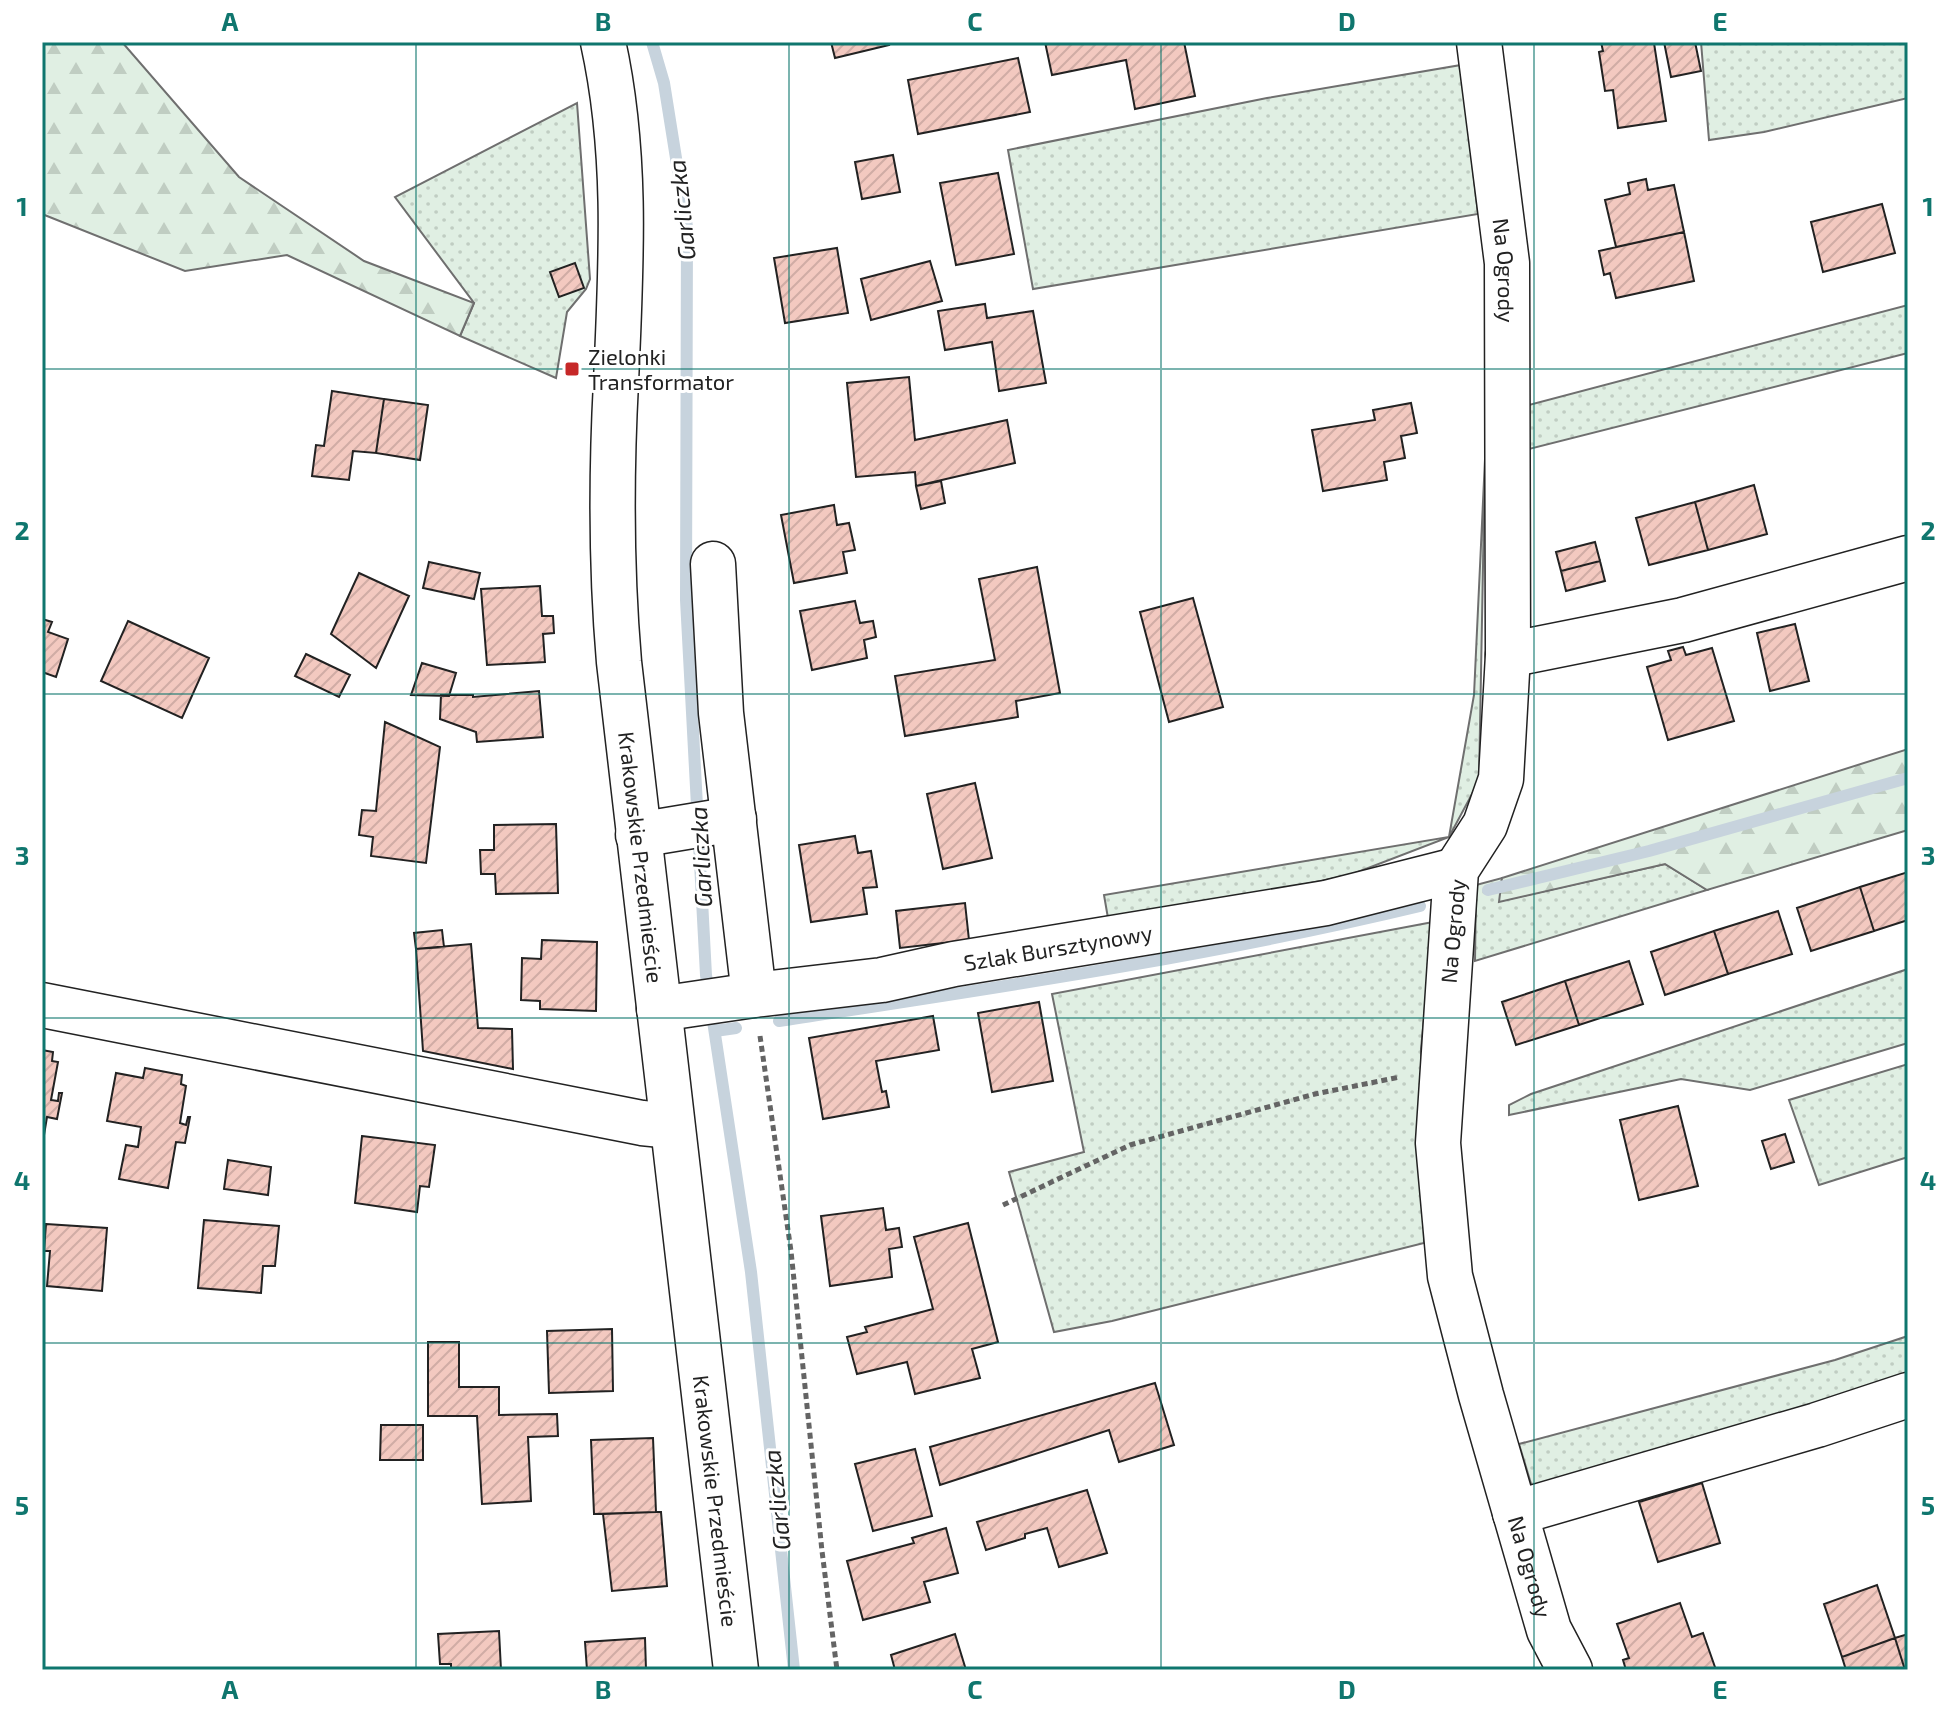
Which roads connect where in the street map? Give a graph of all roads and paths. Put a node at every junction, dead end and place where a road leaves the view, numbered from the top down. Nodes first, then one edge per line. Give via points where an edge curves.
1 (603, 42) edge
2 (1479, 42) edge
3 (1908, 558) edge
4 (713, 564) dead end
5 (1508, 655) junction
6 (727, 820) junction
7 (654, 833) junction
8 (1456, 870) junction
9 (711, 1001) junction
10 (42, 1005) edge
11 (1442, 1069) junction
12 (672, 1126) junction
13 (1003, 1205) dead end
14 (1908, 1395) edge
15 (1515, 1513) junction
16 (736, 1670) edge
17 (837, 1670) edge
18 (1570, 1670) edge

1 - 7 street, Krakowskie Przedmieście via 622,199 612,573 619,662
2 - 5 street, Na Ogrody via 1507,263
3 - 5 street via 1683,620
4 - 6 street
5 - 8 street, Na Ogrody via 1501,779 1485,825
6 - 7 street
6 - 9 street
7 - 9 street, Krakowskie Przedmieście
8 - 9 street, Szlak Bursztynowy via 1326,903 882,980
8 - 11 street, Na Ogrody
9 - 12 street, Krakowskie Przedmieście
9 - 17 path via 791,1251
10 - 12 street
11 - 13 path via 1315,1094 1130,1145
11 - 15 street, Na Ogrody via 1438,1143 1450,1276
12 - 16 street, Krakowskie Przedmieście
14 - 15 street
15 - 18 street, Na Ogrody via 1549,1630

